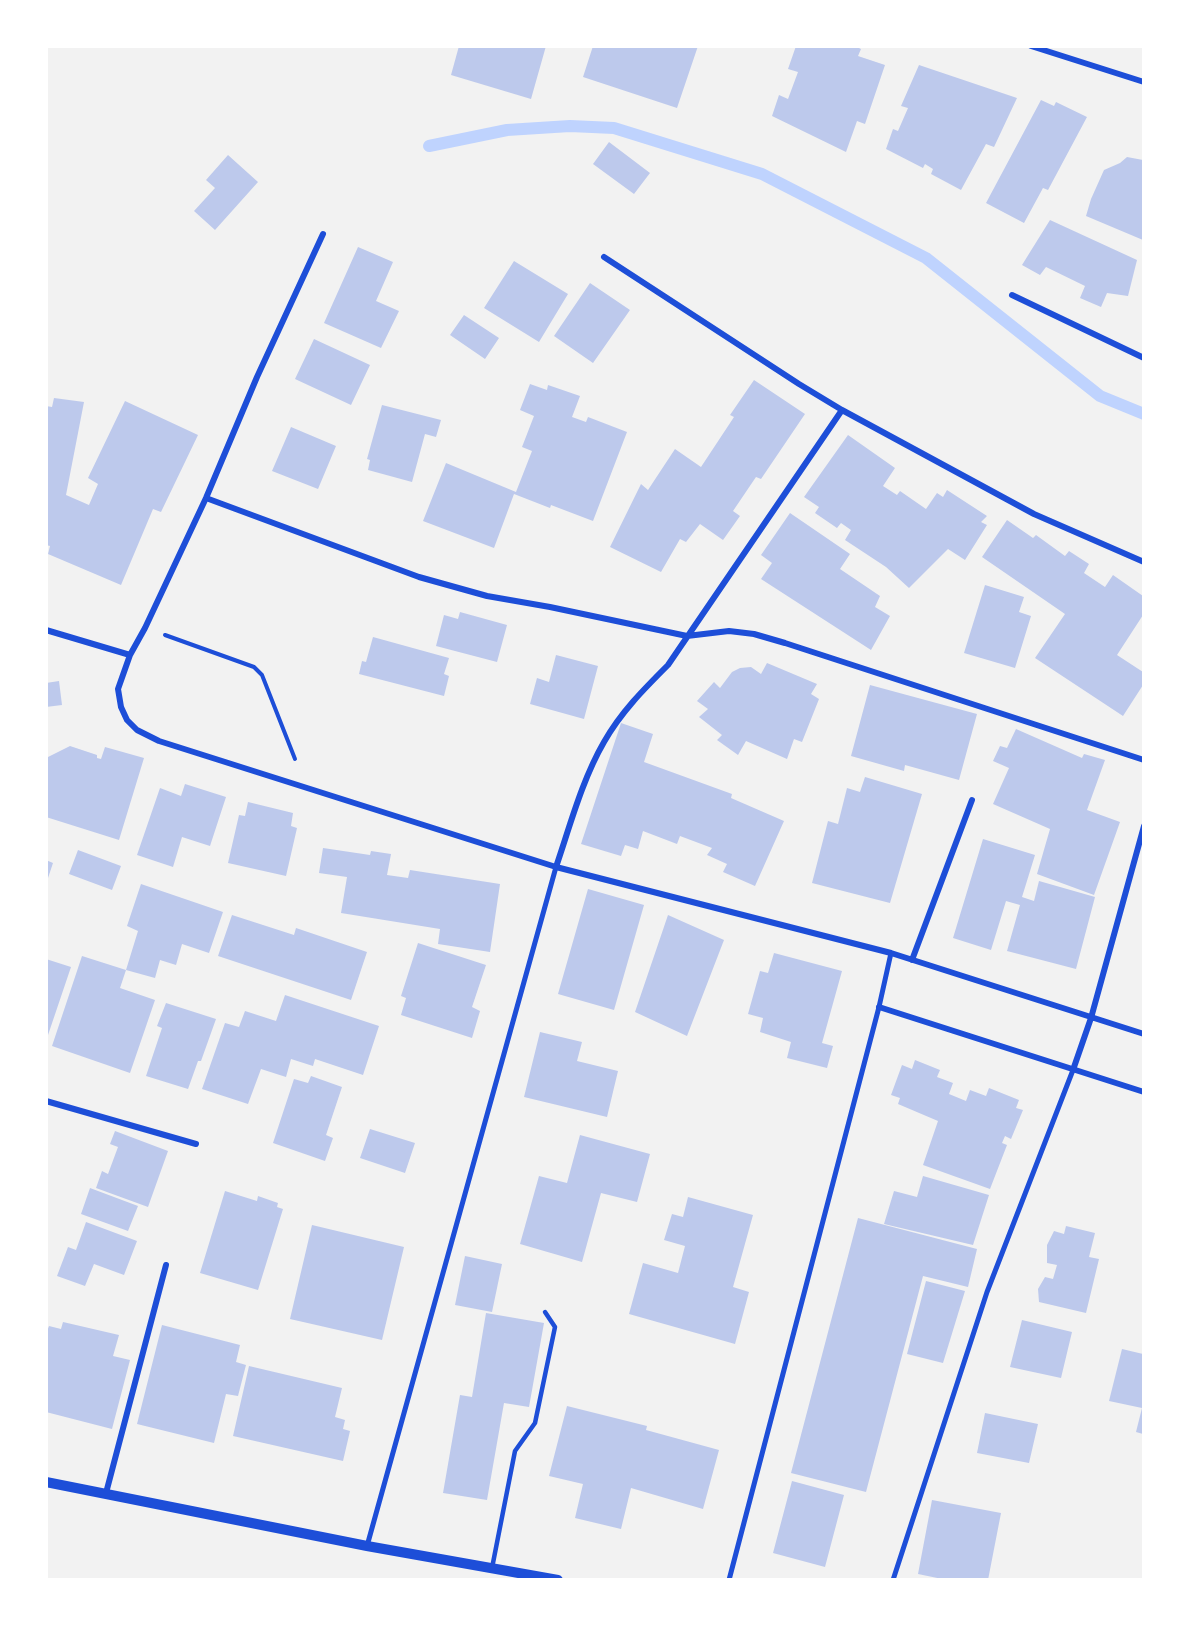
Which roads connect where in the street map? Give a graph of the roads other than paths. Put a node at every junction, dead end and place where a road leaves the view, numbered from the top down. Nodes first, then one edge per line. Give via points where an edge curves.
1 (1031, 46) edge
2 (1143, 82) edge
3 (323, 234) dead end
4 (604, 256) dead end
5 (1012, 294) dead end
6 (1143, 358) edge
7 (842, 410) junction
8 (206, 498) junction
9 (1143, 562) edge
10 (46, 630) edge
11 (687, 636) junction
12 (130, 656) junction
13 (1143, 760) edge
14 (972, 800) dead end
15 (1143, 825) edge
16 (556, 867) junction
17 (891, 954) junction
18 (912, 960) junction
19 (879, 1007) junction
20 (1090, 1018) junction
21 (1143, 1035) edge
22 (1073, 1070) junction
23 (1143, 1092) edge
24 (46, 1101) edge
25 (196, 1144) dead end
26 (166, 1265) dead end
27 (545, 1312) dead end
28 (46, 1482) edge
29 (106, 1493) junction
30 (367, 1546) junction
31 (492, 1568) junction
32 (558, 1580) edge
33 (729, 1580) edge
34 (893, 1580) edge

1 - 2 street
3 - 8 street
4 - 7 street
5 - 6 street
7 - 9 street via 1034,514
7 - 11 street
8 - 11 street via 418,577 487,596
8 - 12 street
10 - 12 street
11 - 13 street via 729,631 753,634
11 - 16 street via 668,665 634,698 603,743
12 - 16 street via 118,689 121,707 137,730 159,741
14 - 18 street
15 - 20 street
16 - 17 street
16 - 30 street
17 - 18 street
17 - 19 street
18 - 20 street
19 - 22 street
19 - 33 street
20 - 21 street
20 - 22 street
22 - 23 street
22 - 34 street via 987,1292
24 - 25 street
26 - 29 street
27 - 31 lane via 555,1327 535,1423 515,1451
28 - 29 street
29 - 30 street
30 - 31 street
31 - 32 street

